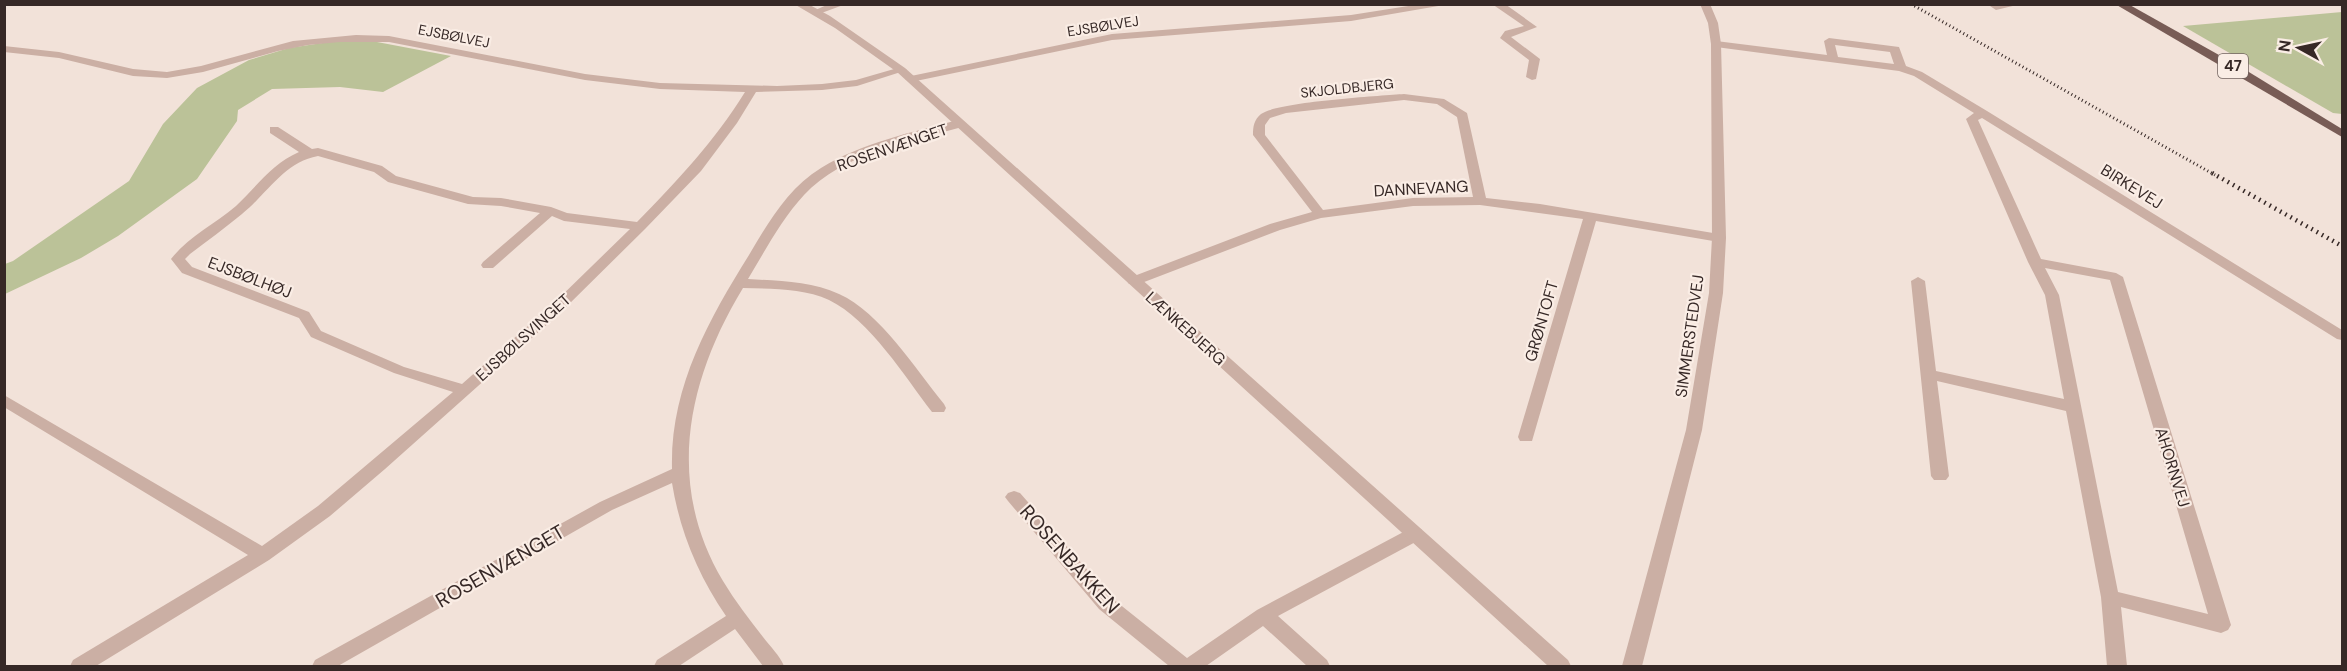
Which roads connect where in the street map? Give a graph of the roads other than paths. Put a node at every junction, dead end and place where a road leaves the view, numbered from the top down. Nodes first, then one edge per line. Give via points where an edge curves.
1 (800, 4) edge
2 (841, 4) edge
3 (1445, 4) edge
4 (1497, 4) edge
5 (1705, 4) edge
6 (1992, 4) edge
7 (2016, 4) edge
8 (2120, 4) edge
9 (816, 12) junction
10 (1716, 44) junction
11 (4, 49) edge
12 (1833, 59) junction
13 (1901, 68) junction
14 (906, 74) junction
15 (1532, 77) dead end
16 (752, 89) junction
17 (1983, 113) junction
18 (958, 124) junction
19 (274, 130) dead end
20 (2343, 135) edge
21 (309, 153) junction
22 (1480, 201) junction
23 (551, 212) junction
24 (1320, 214) junction
25 (1591, 216) junction
26 (640, 226) junction
27 (1719, 238) junction
28 (2035, 262) junction
29 (488, 265) dead end
30 (1134, 281) junction
31 (1918, 281) dead end
32 (738, 283) junction
33 (2343, 336) edge
34 (1928, 374) junction
35 (465, 390) junction
36 (4, 400) edge
37 (2074, 407) junction
38 (938, 408) dead end
39 (1526, 436) dead end
40 (680, 472) junction
41 (1940, 476) dead end
42 (1014, 497) dead end
43 (1415, 534) junction
44 (263, 555) junction
45 (2110, 597) junction
46 (1264, 615) junction
47 (738, 618) junction
48 (80, 666) edge
49 (322, 666) edge
50 (664, 666) edge
51 (774, 666) edge
52 (1182, 666) edge
53 (1191, 666) edge
54 (1320, 666) edge
55 (1561, 666) edge
56 (1632, 666) edge
57 (2117, 666) edge

1 - 9 street, LÆNKEBJERG
2 - 9 street
3 - 14 street, EJSBØLVEJ via 1351,18 1112,37
4 - 15 street via 1532,27 1509,33 1505,38 1535,59
5 - 10 street, SIMMERSTEDVEJ
6 - 7 street
8 - 20 main road, 47 via 2240,70
9 - 14 street, LÆNKEBJERG
10 - 12 street, BIRKEVEJ
10 - 27 street, SIMMERSTEDVEJ
11 - 16 street, EJSBØLVEJ via 80,59 128,72 169,75 301,42 364,37 585,77 660,86
12 - 13 street, BIRKEVEJ
12 - 13 street via 1829,41 1895,48
13 - 17 street, BIRKEVEJ
14 - 16 street, EJSBØLVEJ via 834,86
14 - 18 street, LÆNKEBJERG
16 - 26 street, EJSBØLSVINGET via 697,168
17 - 28 street via 1972,119
17 - 33 street, BIRKEVEJ
18 - 30 street, LÆNKEBJERG
18 - 32 street, ROSENVÆNGET via 859,155 808,183 794,196
19 - 21 street
21 - 23 street via 324,152 378,169 392,179 473,201
21 - 35 street, EJSBØLHØJ via 283,166 239,210 185,251 178,259 180,264 304,315 316,334 399,369
22 - 24 street, DANNEVANG via 1413,202
22 - 24 street, SKJOLDBJERG via 1463,115 1440,101 1404,97 1285,110 1266,116 1258,124 1259,135
22 - 25 street, DANNEVANG
23 - 26 street
23 - 29 street
24 - 30 street, DANNEVANG via 1275,227
25 - 27 street, DANNEVANG
25 - 39 street, GRØNTOFT
26 - 35 street, EJSBØLSVINGET via 557,308
27 - 56 street, SIMMERSTEDVEJ via 1716,293 1694,430
28 - 37 street via 2052,295
28 - 45 street, AHORNVEJ via 2116,277 2221,625
30 - 43 street, LÆNKEBJERG
31 - 34 street
32 - 38 street via 818,291 856,309
32 - 40 street, ROSENVÆNGET via 707,338 690,380 681,423
34 - 37 street
34 - 41 street
35 - 44 street, EJSBØLSVINGET via 324,511
36 - 44 street
37 - 45 street
40 - 47 street, ROSENVÆNGET via 687,520 704,562
40 - 49 street, ROSENVÆNGET via 606,506
42 - 52 street, ROSENBAKKEN via 1106,604
43 - 46 street
43 - 55 street, LÆNKEBJERG
44 - 48 street, EJSBØLSVINGET
45 - 57 street
46 - 53 street
46 - 54 street
47 - 50 street
47 - 51 street, ROSENVÆNGET

